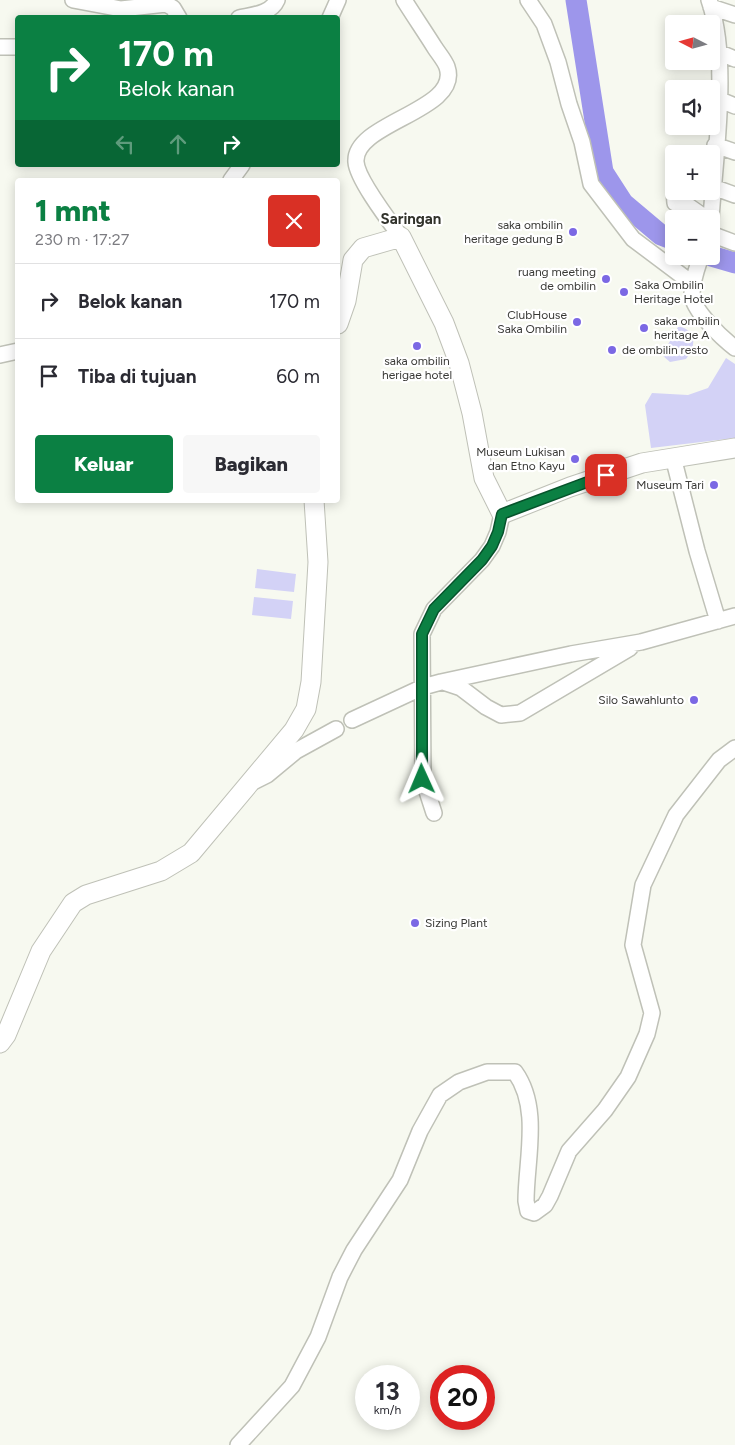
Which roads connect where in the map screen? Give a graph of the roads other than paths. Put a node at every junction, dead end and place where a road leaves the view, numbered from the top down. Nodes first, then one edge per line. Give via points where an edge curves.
1 (73, 0) edge
2 (277, 0) edge
3 (338, 0) edge
4 (404, 0) edge
5 (528, 0) edge
6 (710, 3) edge
7 (177, 15) edge
8 (257, 15) edge
9 (331, 15) edge
10 (735, 15) edge
11 (0, 47) edge
12 (15, 47) edge
13 (720, 53) edge
14 (735, 59) edge
15 (720, 100) edge
16 (735, 106) edge
17 (716, 135) edge
18 (715, 145) edge
19 (720, 147) edge
20 (735, 152) edge
21 (241, 167) edge
22 (232, 178) edge
23 (720, 190) edge
24 (735, 196) edge
25 (675, 200) edge
26 (696, 210) edge
27 (401, 237) junction
28 (720, 237) edge
29 (735, 242) edge
30 (699, 265) edge
31 (694, 280) junction
32 (340, 318) edge
33 (735, 348) edge
34 (15, 353) edge
35 (0, 356) edge
36 (735, 448) edge
37 (673, 457) junction
38 (314, 503) edge
39 (502, 514) junction
40 (735, 616) edge
41 (718, 621) junction
42 (641, 642) junction
43 (441, 682) junction
44 (424, 687) junction
45 (352, 720) dead end
46 (336, 729) dead end
47 (735, 748) edge
48 (248, 784) junction
49 (434, 812) dead end
50 (0, 1043) edge
51 (238, 1445) edge

1 - 7 street via 121,9 166,4
2 - 8 street via 274,6
3 - 9 street
4 - 27 street via 448,68 447,82 440,96 376,134 358,149 356,162 366,185
5 - 31 street via 544,24 558,62 591,184 633,239
6 - 10 street
11 - 12 street
13 - 14 street
15 - 16 street
17 - 18 street
19 - 20 street
21 - 22 street
23 - 24 street
25 - 26 street via 675,203
27 - 32 main road via 363,248 353,260
27 - 39 main road via 444,323 459,363 484,478
28 - 29 street
30 - 31 street
31 - 33 street via 691,297 704,319
34 - 35 street
36 - 37 main road
37 - 39 main road via 642,463 570,487
37 - 41 street via 696,551
38 - 48 main road via 318,562 311,682 306,709 294,730
39 - 44 street via 492,546 434,609 422,634
40 - 41 street
41 - 42 street
42 - 43 street
42 - 43 street via 520,713 501,715 461,688
43 - 44 street
44 - 45 street
44 - 49 street via 422,779
46 - 48 street via 296,751 267,776
47 - 51 street via 719,760 676,815 643,885 633,944 652,1014 647,1034 628,1078 569,1151 545,1205 534,1213 528,1210 530,1122 521,1081 515,1072 487,1072 460,1082 440,1095 420,1131 400,1180 340,1277 318,1337 292,1386
48 - 50 main road via 191,853 161,871 86,895 73,903 41,951

